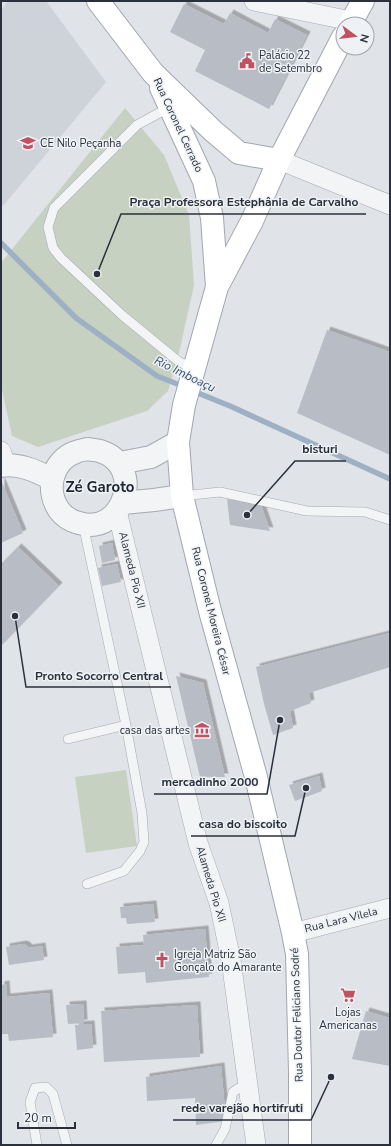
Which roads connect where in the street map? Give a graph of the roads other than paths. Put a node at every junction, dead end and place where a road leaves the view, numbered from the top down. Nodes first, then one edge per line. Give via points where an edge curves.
1 (98, 1) edge
2 (254, 1) edge
3 (362, 1) edge
4 (354, 16) edge
5 (335, 23) edge
6 (335, 52) edge
7 (153, 73) junction
8 (170, 107) junction
9 (279, 160) junction
10 (390, 205) edge
11 (217, 287) junction
12 (195, 370) junction
13 (178, 442) junction
14 (3, 461) edge
15 (120, 463) junction
16 (52, 479) junction
17 (182, 496) junction
18 (120, 507) junction
19 (390, 520) edge
20 (83, 524) junction
21 (126, 725) junction
22 (68, 740) dead end
23 (87, 884) dead end
24 (390, 908) edge
25 (293, 933) junction
26 (248, 1085) junction
27 (36, 1145) edge
28 (67, 1145) edge
29 (216, 1145) edge
30 (256, 1145) edge
31 (300, 1145) edge

1 - 7 main road
2 - 5 street
3 - 4 main road
6 - 9 main road
7 - 8 main road, Rua Coronel Cerrado
7 - 9 main road, Rua Coronel Cerrado via 239,153
8 - 11 main road, Rua Coronel Cerrado via 204,181 212,218
8 - 12 lane via 137,125 54,208 48,227 53,248 61,258 122,315 178,361
9 - 10 street
9 - 11 main road via 252,221
11 - 12 main road, Rua Coronel Moreira César
12 - 13 main road, Rua Coronel Moreira César via 184,405
13 - 15 street via 151,457
13 - 17 main road, Rua Coronel Moreira César
14 - 16 street via 39,472
15 - 16 street via 101,451 88,449 65,458
15 - 18 street via 126,478 126,491
16 - 20 street via 52,492 58,508 71,521
17 - 18 street
17 - 19 lane via 220,492 307,511 365,512
17 - 25 main road, Rua Coronel Moreira César via 210,611 256,777
18 - 20 street via 107,520
18 - 26 street, Alameda Pio XII via 198,843 219,903 231,960
20 - 21 lane
21 - 22 lane
21 - 23 lane via 142,813 144,842 124,871
24 - 25 street, Rua Lara Vilela
25 - 31 main road, Rua Doutor Feliciano Sodré via 297,962
26 - 29 lane via 233,1092 225,1129
26 - 30 street, Alameda Pio XII
27 - 28 lane via 30,1102 35,1088 46,1087 53,1094

